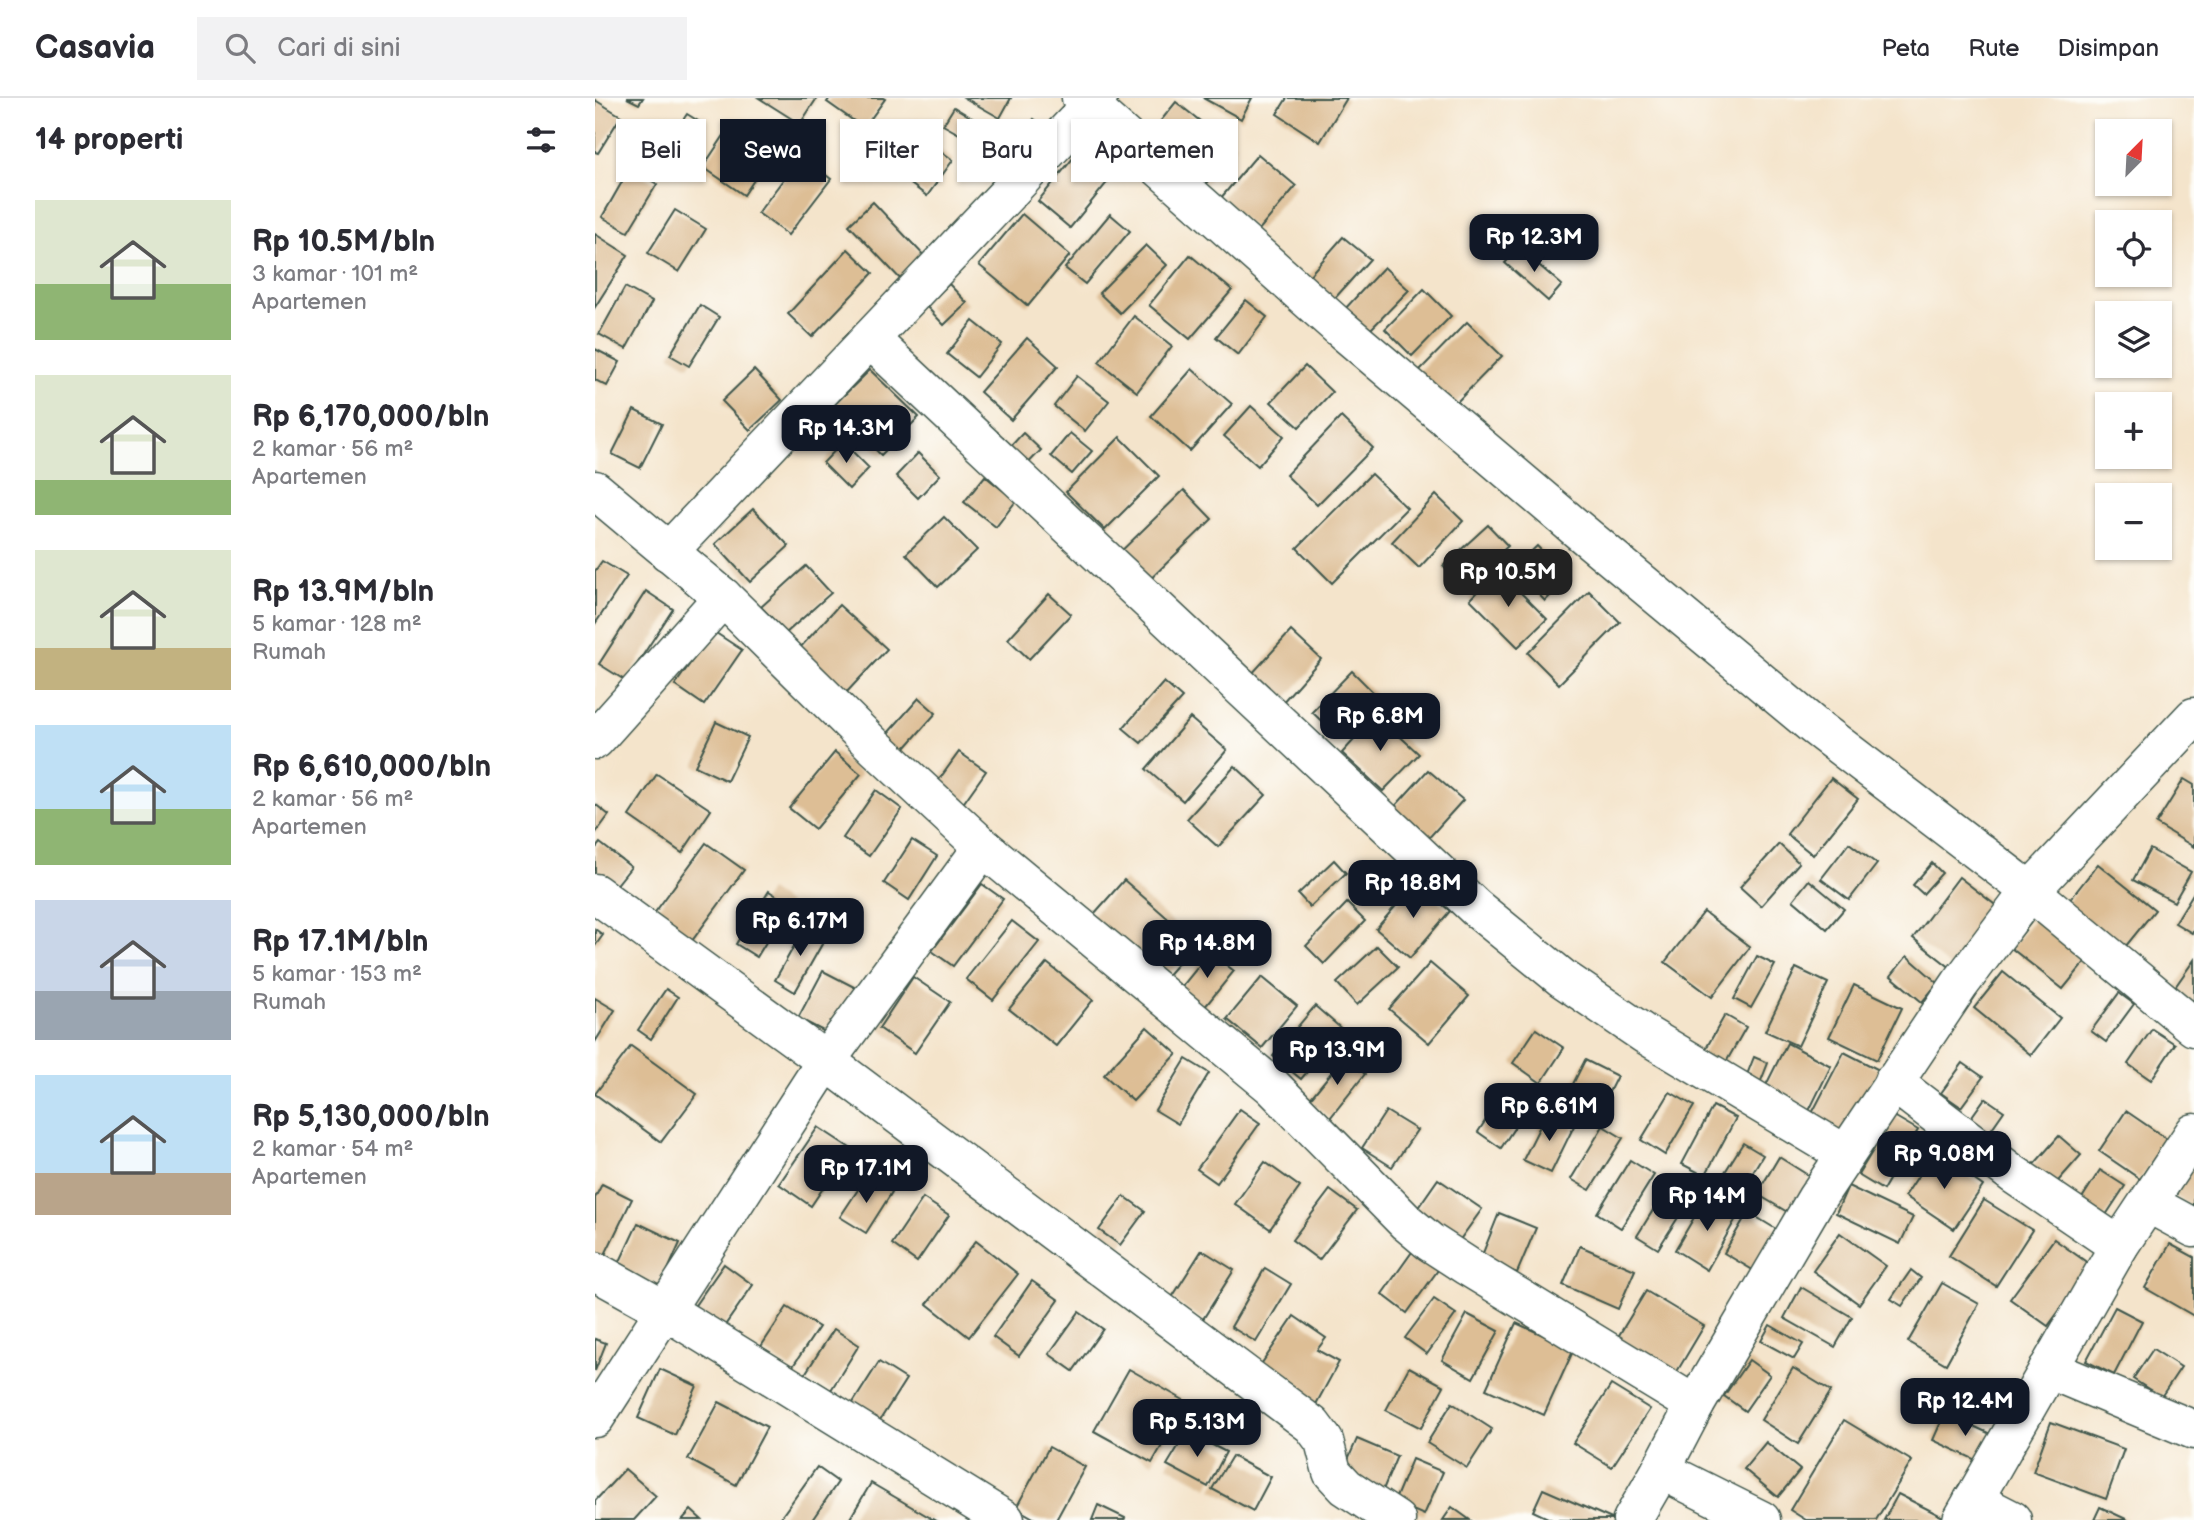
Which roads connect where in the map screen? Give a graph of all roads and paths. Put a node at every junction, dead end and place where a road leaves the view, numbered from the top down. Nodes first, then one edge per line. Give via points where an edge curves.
1 (1090, 101) edge
2 (870, 339) junction
3 (595, 490) edge
4 (668, 552) junction
5 (723, 597) junction
6 (2194, 717) edge
7 (595, 740) edge
8 (983, 847) junction
9 (2030, 891) junction
10 (595, 893) edge
11 (2194, 1027) edge
12 (826, 1061) junction
13 (1893, 1082) junction
14 (2194, 1133) edge
15 (1845, 1154) junction
16 (2148, 1203) junction
17 (2194, 1228) edge
18 (2119, 1246) junction
19 (595, 1271) edge
20 (665, 1310) junction
21 (2048, 1369) junction
22 (1695, 1405) junction
23 (595, 1418) edge
24 (2194, 1430) edge
25 (1661, 1470) junction
26 (1968, 1510) edge
27 (1005, 1520) edge
28 (1396, 1520) edge
29 (1632, 1520) edge
30 (1761, 1520) edge
31 (2012, 1520) edge

1 - 2 street
1 - 9 street via 1341,328 1576,528 1814,726
2 - 4 street
2 - 15 street via 1476,908 1562,978 1646,1035
3 - 4 street
4 - 5 street
5 - 7 street
5 - 8 street
6 - 9 street
8 - 12 street
8 - 22 street via 1272,1086 1430,1242
9 - 11 street
9 - 13 street
10 - 12 street
12 - 20 street
12 - 28 street via 1312,1425 1324,1441 1332,1472 1346,1487
13 - 15 street
13 - 18 street via 2013,1174
14 - 16 street
15 - 22 street
16 - 17 street
16 - 18 street
18 - 21 street
19 - 20 street
20 - 23 street
20 - 27 street
21 - 24 street
21 - 26 street
22 - 25 street
25 - 29 street
25 - 30 street
26 - 31 street

